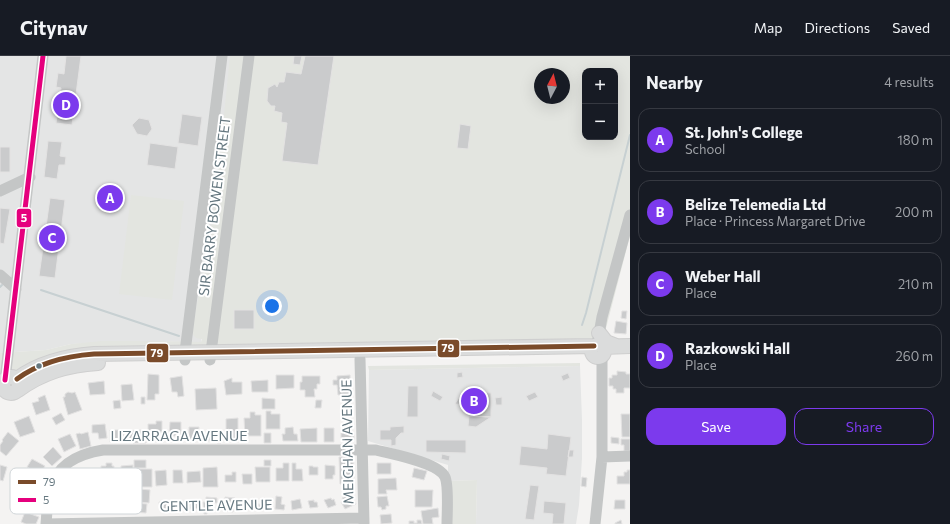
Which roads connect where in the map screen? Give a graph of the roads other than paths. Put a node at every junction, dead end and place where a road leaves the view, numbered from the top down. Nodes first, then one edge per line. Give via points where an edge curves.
1 (43, 56) edge
2 (222, 56) edge
3 (249, 56) edge
4 (30, 177) junction
5 (0, 191) edge
6 (630, 215) edge
7 (627, 236) edge
8 (0, 275) edge
9 (16, 289) junction
10 (630, 346) edge
11 (600, 349) junction
12 (185, 356) junction
13 (210, 356) junction
14 (630, 356) edge
15 (360, 359) junction
16 (10, 384) edge
17 (0, 402) edge
18 (361, 450) junction
19 (630, 456) edge
20 (602, 457) junction
21 (62, 468) edge
22 (595, 490) junction
23 (47, 514) edge
24 (364, 521) edge
25 (112, 523) edge
26 (46, 524) edge
27 (447, 524) edge
28 (587, 524) edge
29 (595, 524) edge

1 - 4 street
2 - 12 street
3 - 13 street, SIR BARRY BOWEN STREET
4 - 5 street
4 - 9 street
6 - 7 street
7 - 11 street
8 - 9 street
9 - 16 street via 8,360
10 - 11 main road
11 - 13 main road
11 - 14 main road
11 - 15 main road
11 - 20 street
11 - 22 street
12 - 13 main road
12 - 16 main road via 78,365 62,368 32,380
13 - 15 main road
15 - 18 street, MEIGHAN AVENUE
16 - 17 main road
18 - 21 street, LIZARRAGA AVENUE via 103,450 77,456
18 - 24 street, MEIGHAN AVENUE
18 - 27 street, LIZARRAGA AVENUE via 376,450 418,460 438,469 445,477
19 - 20 street
20 - 22 street
22 - 28 street
22 - 29 street
23 - 26 street, LIZARRAGA AVENUE
24 - 25 street, GENTLE AVENUE
25 - 26 street, GENTLE AVENUE

